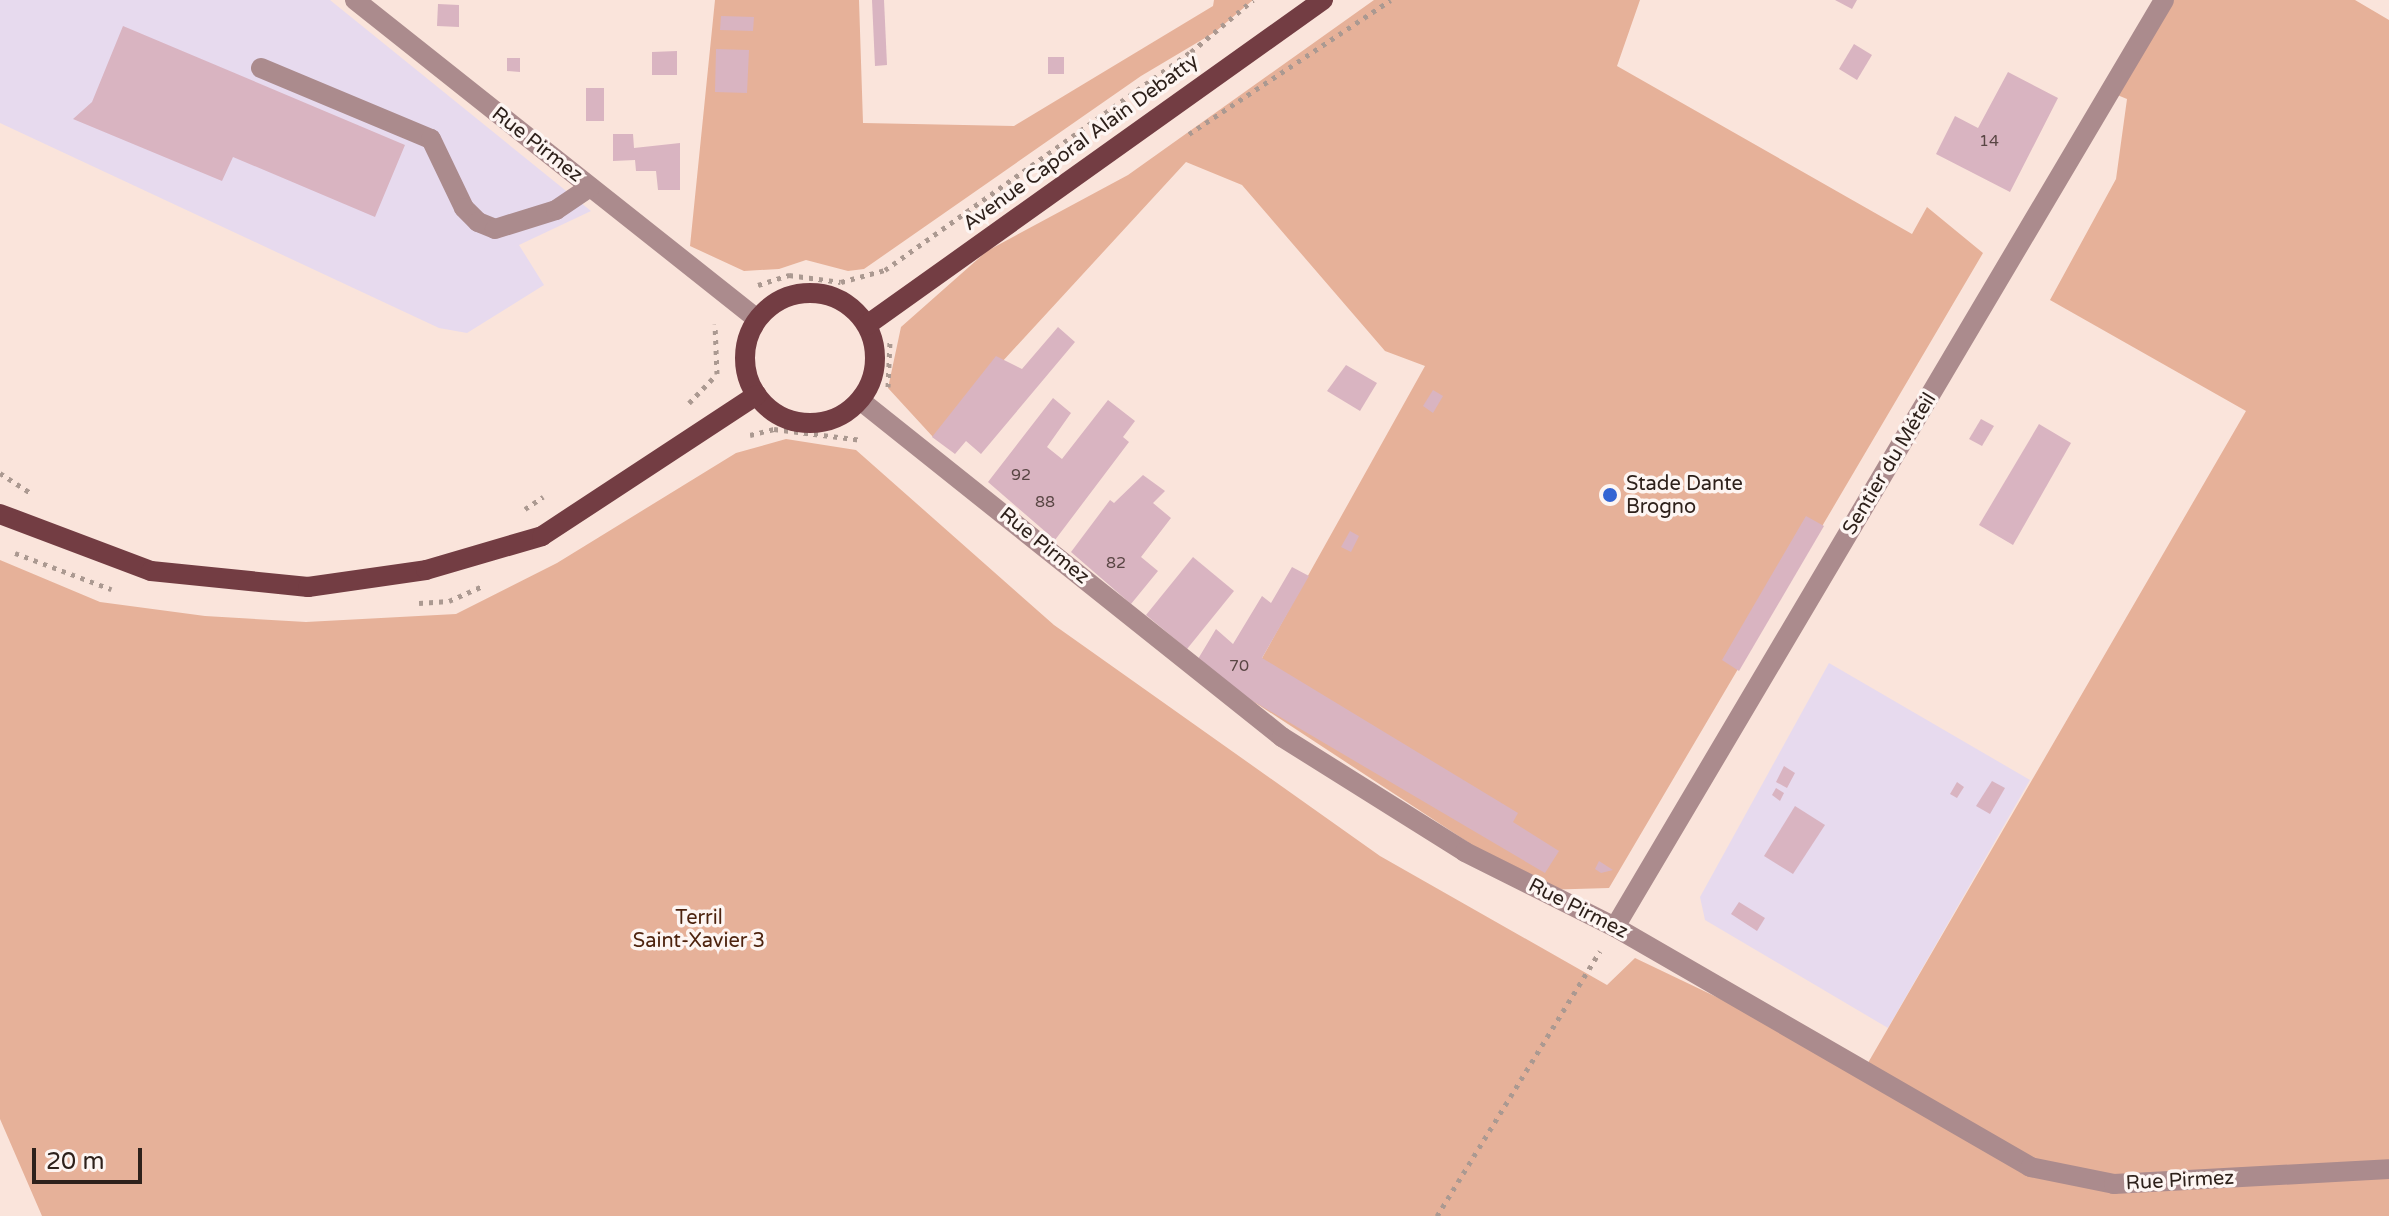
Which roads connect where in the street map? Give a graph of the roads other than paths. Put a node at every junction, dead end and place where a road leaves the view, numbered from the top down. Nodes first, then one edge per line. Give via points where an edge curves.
1 (355, 0) edge
2 (1323, 0) edge
3 (2164, 0) edge
4 (261, 68) dead end
5 (590, 187) junction
6 (757, 319) junction
7 (867, 325) junction
8 (757, 395) junction
9 (861, 401) junction
10 (0, 514) edge
11 (1615, 927) junction
12 (2389, 1169) edge

1 - 5 street, Rue Pirmez
2 - 7 main road, Avenue Caporal Alain Debatty
3 - 11 street, Sentier du Méteil
4 - 5 street via 431,139 464,208 495,229 556,210
5 - 6 street, Rue Pirmez
6 - 7 main road via 793,294 822,294 852,307
6 - 8 main road via 745,360
7 - 9 main road via 875,369
8 - 9 main road via 774,412 813,423 836,418
8 - 10 main road via 542,536 426,570 308,587 151,571
9 - 11 street, Rue Pirmez via 1282,737 1465,852
11 - 12 street, Rue Pirmez via 2030,1167 2114,1184

